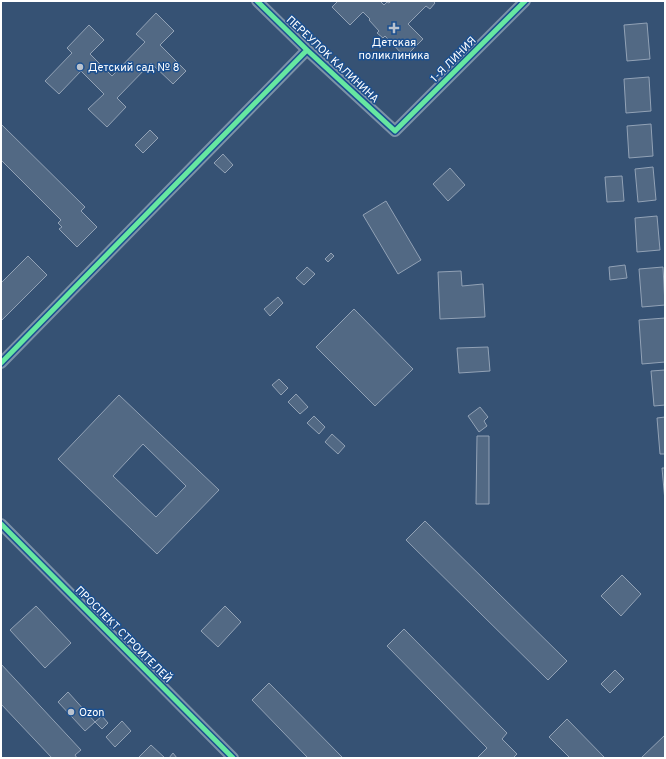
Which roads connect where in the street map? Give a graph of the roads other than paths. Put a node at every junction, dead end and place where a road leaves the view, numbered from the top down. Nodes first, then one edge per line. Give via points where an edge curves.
1 (257, 1) edge
2 (525, 1) edge
3 (307, 50) junction
4 (395, 131) joint
5 (1, 362) edge
6 (1, 524) edge
7 (233, 758) edge

1 - 3 street, ПЕРЕУЛОК КАЛИНИНА
2 - 4 street, 1-Я ЛИНИЯ
3 - 4 street, ПЕРЕУЛОК КАЛИНИНА
3 - 5 street
6 - 7 street, ПРОСПЕКТ СТРОИТЕЛЕЙ

